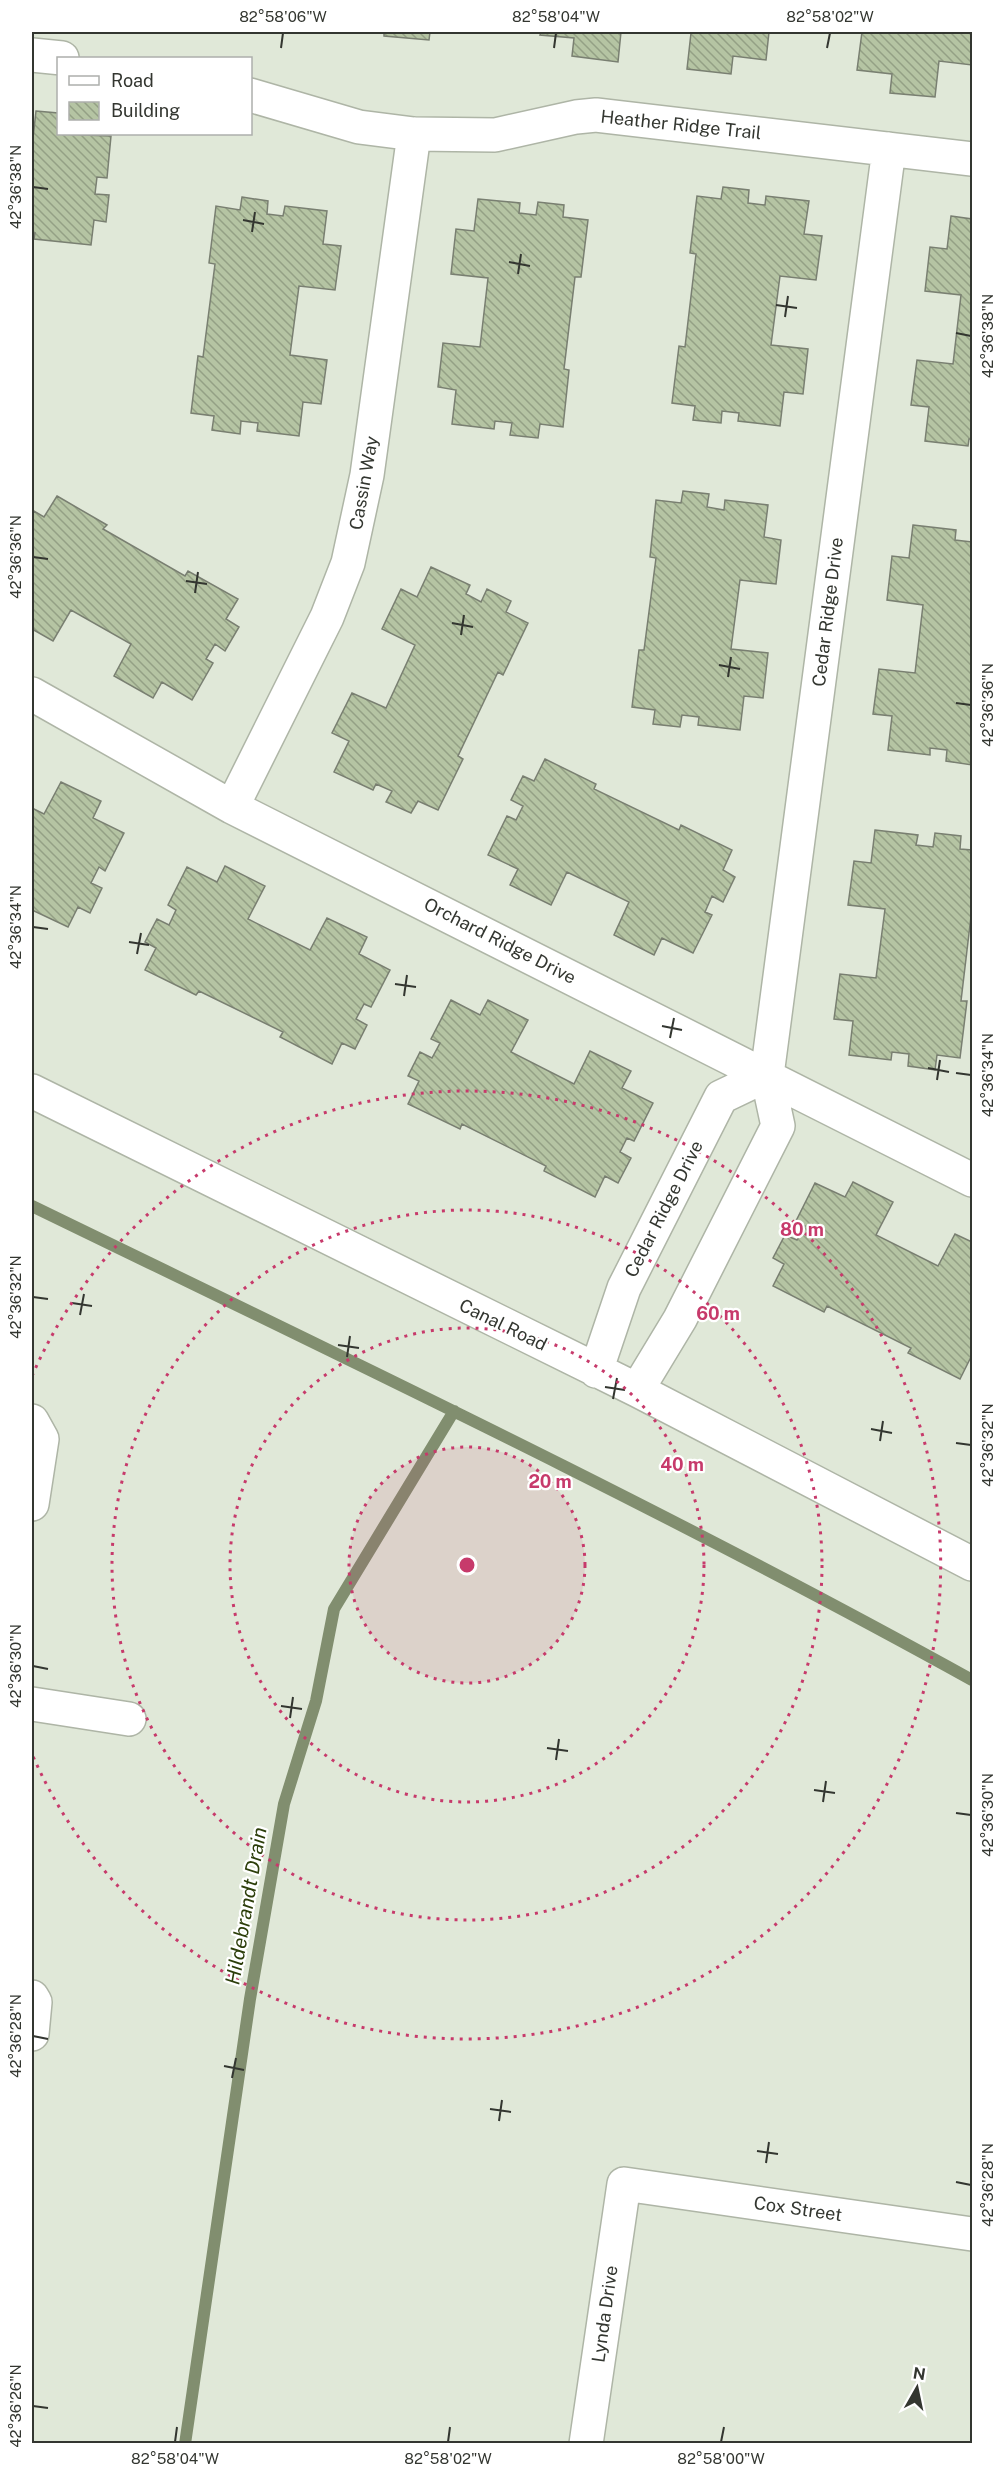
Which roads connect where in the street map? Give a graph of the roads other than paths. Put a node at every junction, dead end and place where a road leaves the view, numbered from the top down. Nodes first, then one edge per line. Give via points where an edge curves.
1 (32, 55) edge
2 (57, 58) edge
3 (252, 96) edge
4 (414, 134) junction
5 (889, 149) junction
6 (972, 159) edge
7 (32, 694) edge
8 (232, 807) junction
9 (767, 1075) junction
10 (32, 1091) edge
11 (972, 1180) edge
12 (596, 1371) junction
13 (637, 1390) junction
14 (32, 1421) edge
15 (32, 1504) edge
16 (972, 1564) edge
17 (32, 1704) edge
18 (129, 1719) dead end
19 (32, 1997) edge
20 (32, 2034) edge
21 (624, 2184) joint
22 (972, 2234) edge
23 (586, 2444) edge

1 - 2 street
3 - 4 street, Heather Ridge Trail via 359,127
4 - 5 street, Heather Ridge Trail via 495,135 597,115
4 - 8 street, Cassin Way via 367,475 348,563 327,617
5 - 6 street, Heather Ridge Trail
5 - 9 street, Cedar Ridge Drive
7 - 8 street, Orchard Ridge Drive
8 - 9 street, Orchard Ridge Drive
9 - 11 street, Orchard Ridge Drive
9 - 12 street, Cedar Ridge Drive via 721,1097 624,1288
9 - 13 street, Cedar Ridge Drive via 778,1125 680,1319
10 - 12 street, Canal Road
12 - 13 street, Canal Road
13 - 16 street, Canal Road
14 - 15 street via 42,1439
17 - 18 street
19 - 20 street via 36,2002
21 - 22 street, Cox Street
21 - 23 street, Lynda Drive

